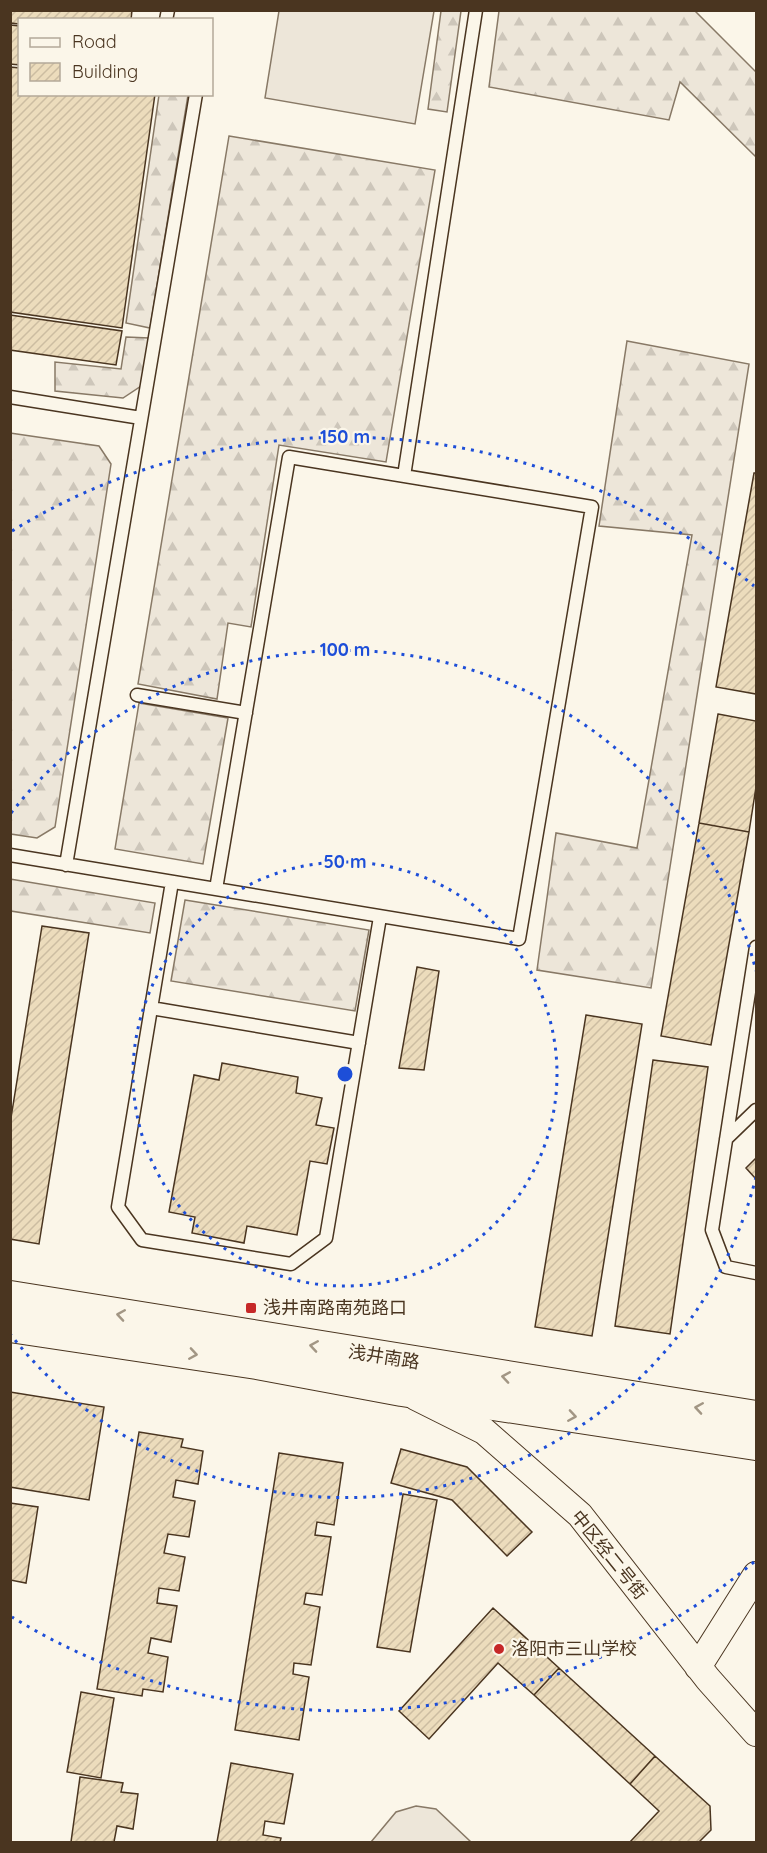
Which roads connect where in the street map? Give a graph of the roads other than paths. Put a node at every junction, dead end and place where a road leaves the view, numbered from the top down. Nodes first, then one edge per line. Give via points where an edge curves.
1 (476, 10) edge
2 (196, 96) edge
3 (10, 397) edge
4 (141, 418) junction
5 (404, 476) junction
6 (138, 695) dead end
7 (246, 713) junction
8 (10, 855) edge
9 (66, 865) junction
10 (172, 882) junction
11 (216, 889) junction
12 (380, 917) junction
13 (756, 947) edge
14 (151, 1008) junction
15 (359, 1042) junction
16 (756, 1110) edge
17 (726, 1139) junction
18 (756, 1273) edge
19 (10, 1297) edge
20 (10, 1326) edge
21 (402, 1390) junction
22 (756, 1417) edge
23 (756, 1444) edge
24 (756, 1575) edge
25 (756, 1603) edge
26 (703, 1673) junction
27 (756, 1733) edge

1 - 5 lane
2 - 4 lane
3 - 4 lane
4 - 9 lane
5 - 7 lane via 289,457
5 - 12 lane via 592,507 519,939
6 - 7 lane
7 - 11 lane
8 - 9 lane
9 - 10 lane
10 - 11 lane
10 - 14 lane
11 - 12 lane
12 - 15 lane
13 - 17 lane
14 - 15 lane
14 - 15 lane via 118,1207 142,1239 291,1264 326,1238
16 - 17 lane
17 - 18 lane via 712,1230 726,1268
22 -> 19 street, 浅井南路
20 -> 21 street, 浅井南路 via 256,1363
21 -> 23 street, 浅井南路
21 - 26 street, 中区经二号街 via 484,1431 580,1515
24 - 26 street
25 - 26 street
26 - 27 street, 中区经二号街

